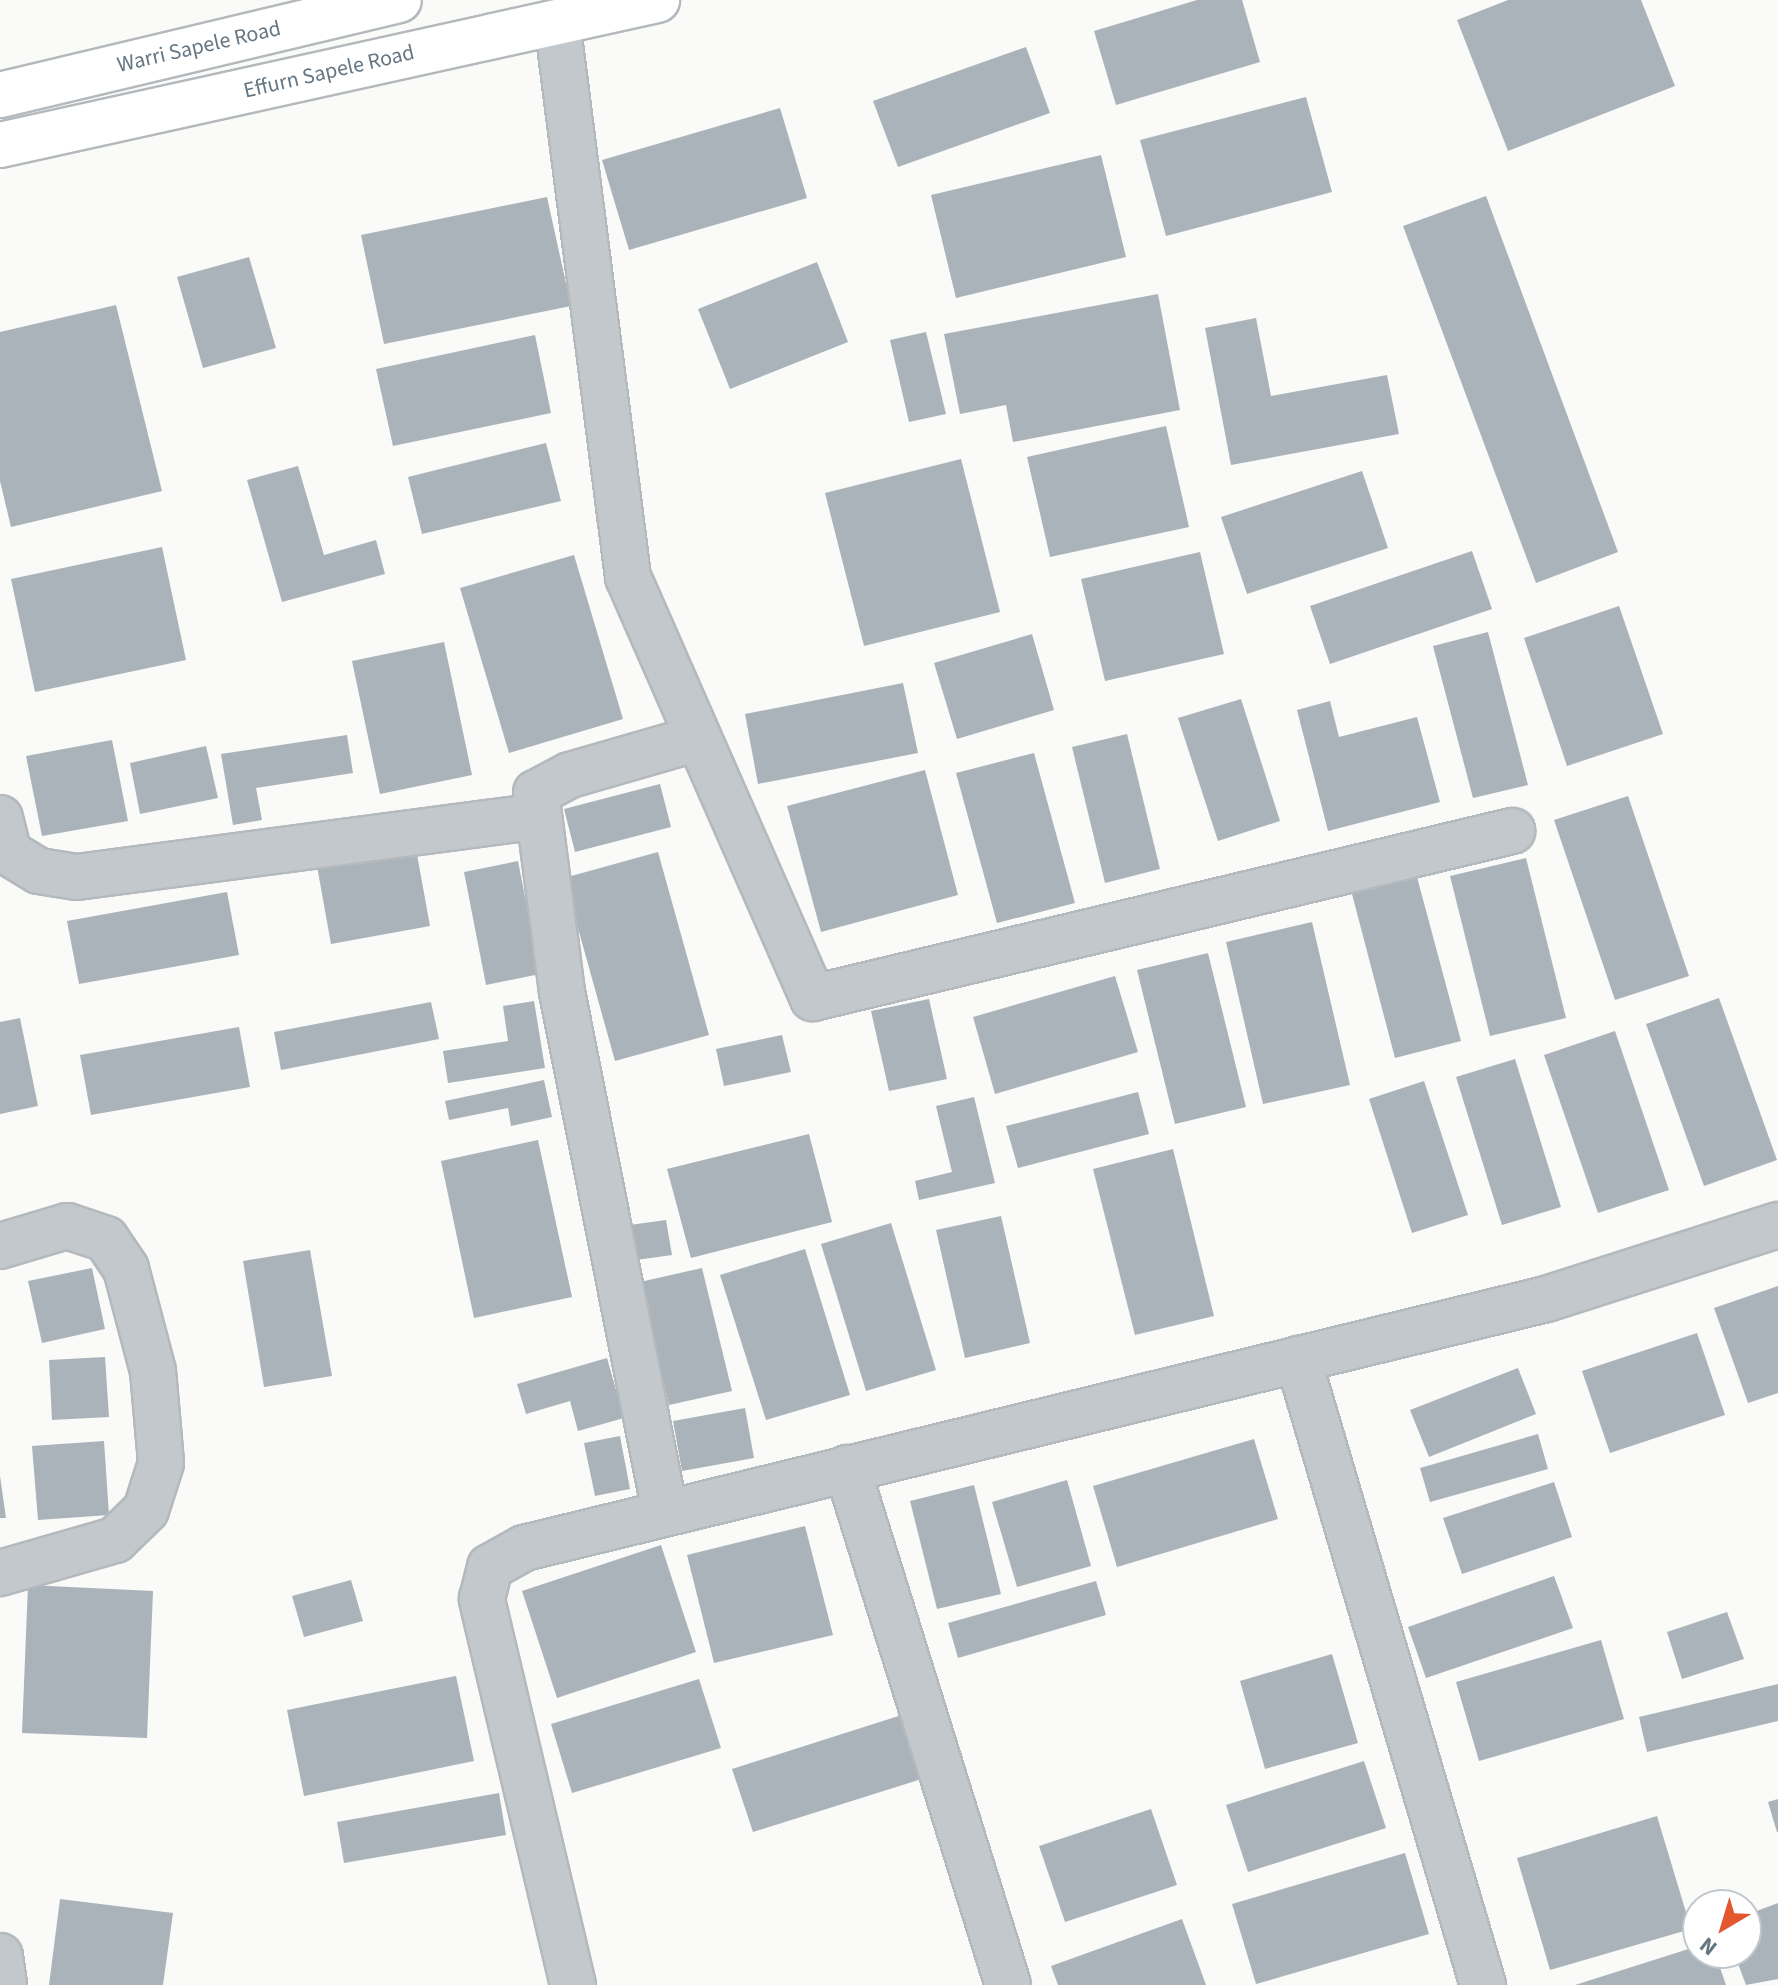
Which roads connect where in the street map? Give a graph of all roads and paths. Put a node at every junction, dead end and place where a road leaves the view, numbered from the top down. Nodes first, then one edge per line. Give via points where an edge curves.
1 (399, 0) edge
2 (657, 0) edge
3 (557, 21) junction
4 (0, 95) edge
5 (0, 145) edge
6 (695, 739) junction
7 (535, 817) junction
8 (0, 818) edge
9 (1512, 831) dead end
10 (1778, 1225) edge
11 (0, 1246) edge
12 (1298, 1359) junction
13 (847, 1468) junction
14 (665, 1512) junction
15 (0, 1573) edge
16 (0, 1956) edge
17 (4, 1985) edge
18 (573, 1985) edge
19 (1008, 1985) edge
20 (1483, 1985) edge

1 - 4 highway, Warri Sapele Road
2 - 3 highway, Effurn Sapele Road
3 - 5 highway, Effurn Sapele Road
3 - 6 street via 628,577
6 - 7 street via 570,775 536,793
6 - 9 street via 813,998
7 - 8 street via 77,877 39,871 9,853
7 - 14 street via 562,992
10 - 12 street via 1546,1299
11 - 15 street via 67,1226 106,1239 126,1269 153,1371 161,1463 146,1510 115,1540
12 - 13 street
12 - 20 street
13 - 14 street
13 - 19 street
14 - 18 street via 524,1548 490,1567 482,1599
16 - 17 street

